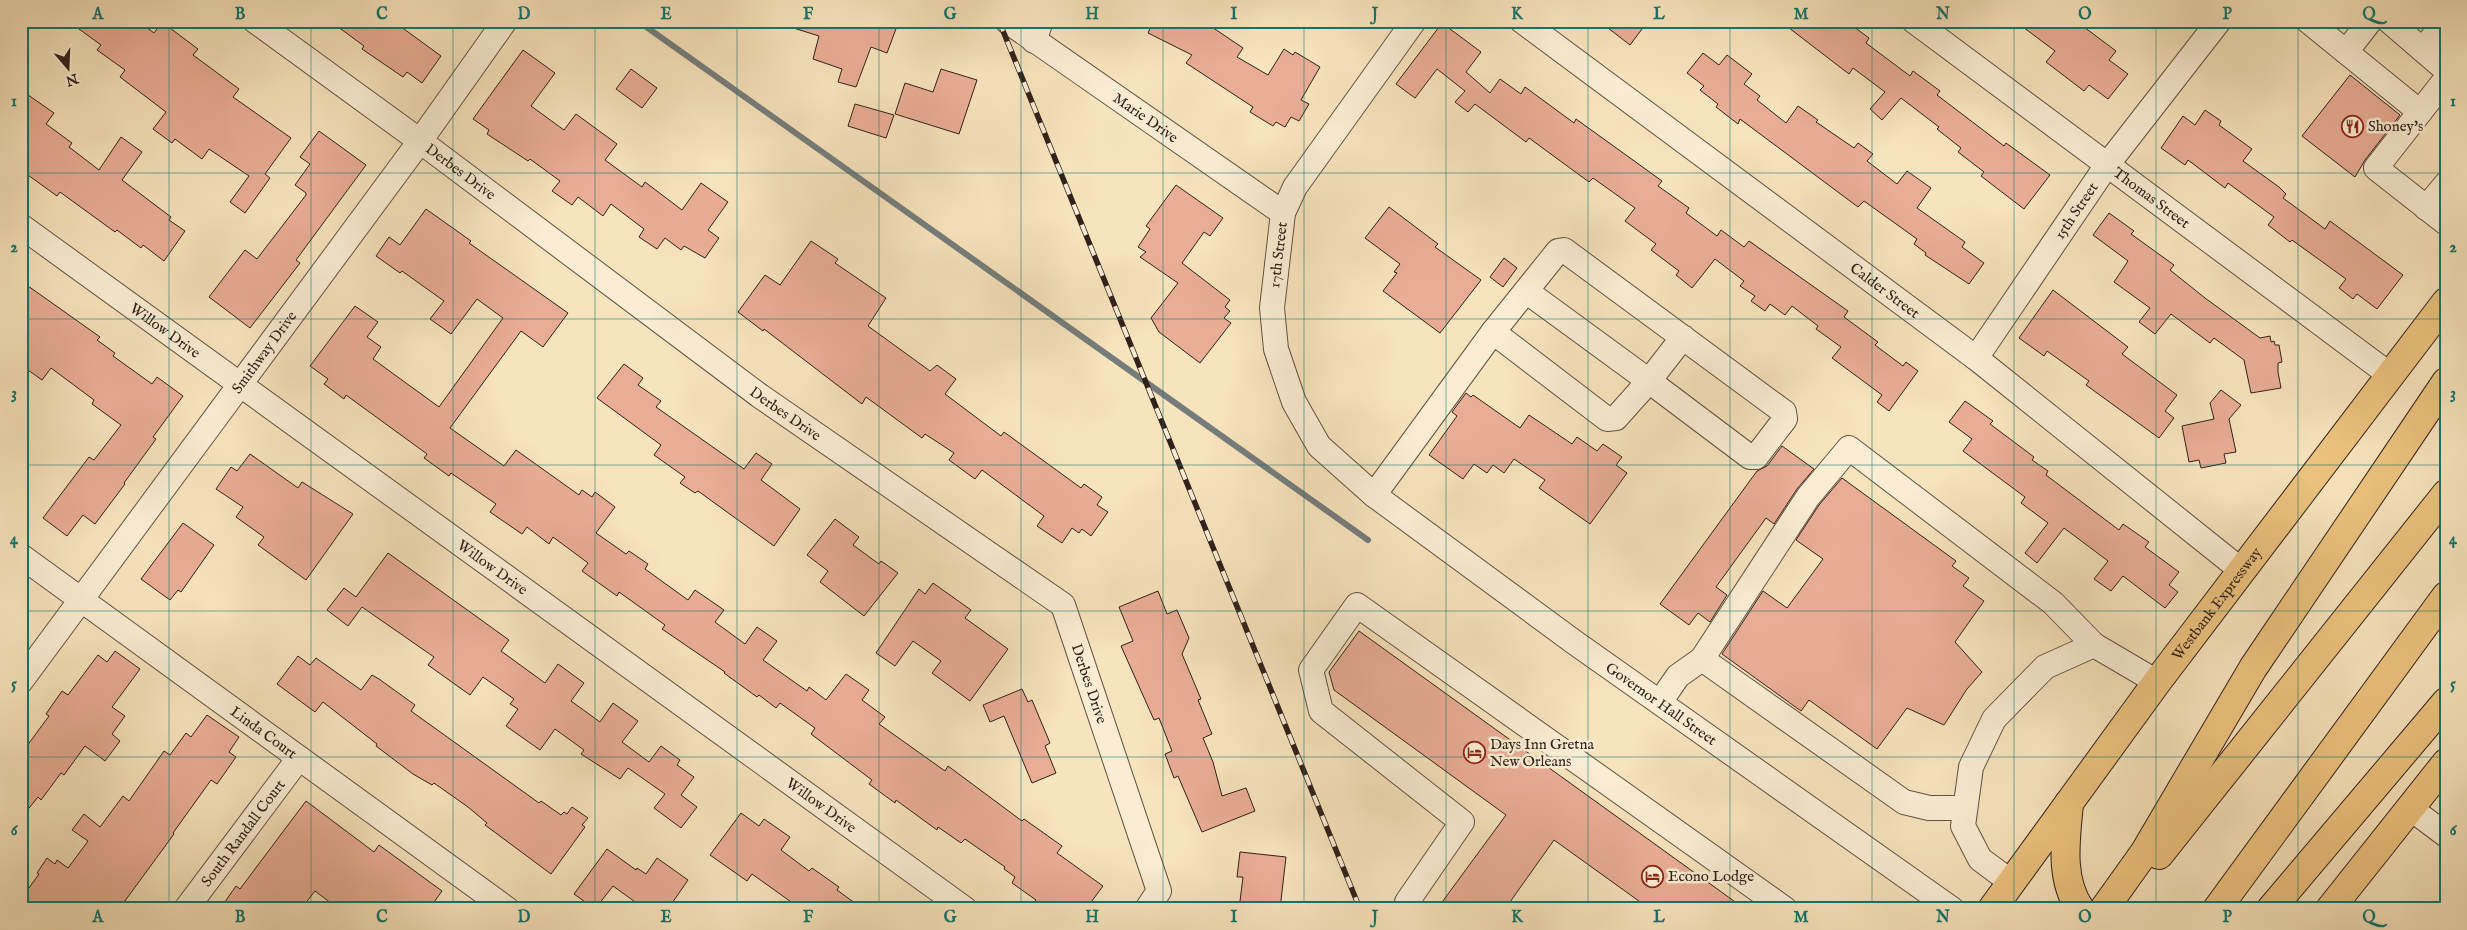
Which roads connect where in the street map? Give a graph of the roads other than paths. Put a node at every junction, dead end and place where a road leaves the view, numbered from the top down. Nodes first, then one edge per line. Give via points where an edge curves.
1 (255, 21) edge
2 (505, 21) edge
3 (1007, 21) edge
4 (1414, 21) edge
5 (1522, 21) edge
6 (1914, 21) edge
7 (2219, 21) edge
8 (2308, 21) edge
9 (2370, 21) edge
10 (2389, 21) edge
11 (2445, 21) edge
12 (1037, 31) edge
13 (2422, 50) junction
14 (2346, 52) junction
15 (2446, 70) edge
16 (2446, 79) edge
17 (2420, 112) junction
18 (420, 141) junction
19 (2107, 165) junction
20 (2446, 184) edge
21 (2426, 208) junction
22 (1283, 213) junction
23 (2446, 224) edge
24 (21, 226) edge
25 (1526, 290) junction
26 (2446, 302) edge
27 (1493, 332) junction
28 (1683, 337) junction
29 (1976, 358) junction
30 (2390, 375) junction
31 (1649, 381) junction
32 (2446, 382) edge
33 (239, 385) junction
34 (2446, 494) edge
35 (1374, 495) junction
36 (21, 556) edge
37 (2241, 570) junction
38 (2446, 596) edge
39 (80, 600) junction
40 (2094, 645) junction
41 (1702, 659) junction
42 (21, 681) edge
43 (2157, 682) junction
44 (1660, 702) junction
45 (2446, 702) edge
46 (300, 758) junction
47 (2446, 763) edge
48 (2069, 803) junction
49 (1966, 808) junction
50 (2410, 808) junction
51 (2446, 835) edge
52 (2011, 882) junction
53 (2336, 907) edge
54 (504, 908) edge
55 (186, 909) edge
56 (965, 909) edge
57 (1147, 909) edge
58 (1410, 909) edge
59 (1785, 909) edge
60 (1952, 909) edge
61 (1992, 909) edge
62 (2080, 909) edge
63 (2104, 909) edge
64 (2117, 909) edge
65 (2217, 909) edge
66 (2271, 909) edge

1 - 18 street, Derbes Drive
2 - 18 street, Smithway Drive
3 - 12 street, Marie Drive
4 - 22 street, 17th Street via 1295,187
5 - 29 street, Calder Street
6 - 19 street, Thomas Street
7 - 19 street, 15th Street
8 - 14 street
9 - 14 street
10 - 13 street
11 - 13 street
12 - 22 street, Marie Drive
13 - 15 street
14 - 17 street
16 - 17 street
17 - 21 street via 2376,168
18 - 33 street, Smithway Drive
18 - 57 street, Derbes Drive via 760,396 1063,605 1159,891
19 - 29 street, 15th Street
19 - 30 street, Thomas Street
20 - 21 street
21 - 23 street
22 - 35 street, 17th Street via 1272,308 1276,349 1294,402 1319,446
24 - 33 street, Willow Drive
25 - 27 street
25 - 28 street via 1555,252 1564,250
25 - 31 street
26 - 30 main road, Westbank Expressway
27 - 31 street via 1607,419 1616,418
27 - 35 street
28 - 31 street
28 - 31 street via 1784,412 1785,419 1756,457 1750,457
29 - 37 street, Calder Street
30 - 37 main road, Westbank Expressway
32 - 63 main road via 2253,668 2144,853
33 - 39 street, Smithway Drive
33 - 56 street, Willow Drive
34 - 64 main road
35 - 44 street, Governor Hall Street
36 - 39 street, Linda Court
37 - 43 main road, Westbank Expressway
38 - 65 main road
39 - 42 street, Smithway Drive
39 - 46 street, Linda Court
40 - 41 street via 2053,603 1849,448 1808,496
40 - 43 street
40 - 49 street via 2045,667 1994,720 1971,767
41 - 44 street via 1678,676
41 - 49 street via 1904,802 1929,808
43 - 48 main road, Westbank Expressway
44 - 60 street, Governor Hall Street
45 - 66 main road
46 - 54 street, Linda Court
46 - 55 street, South Randall Court
47 - 50 main road
48 - 52 main road, Westbank Expressway
48 - 62 main road via 2064,861 2074,900
49 - 52 street via 1963,826 1980,859
50 - 51 street
50 - 53 main road
52 - 61 main road, Westbank Expressway
58 - 59 street via 1407,902 1462,822 1321,711 1311,670 1357,606

